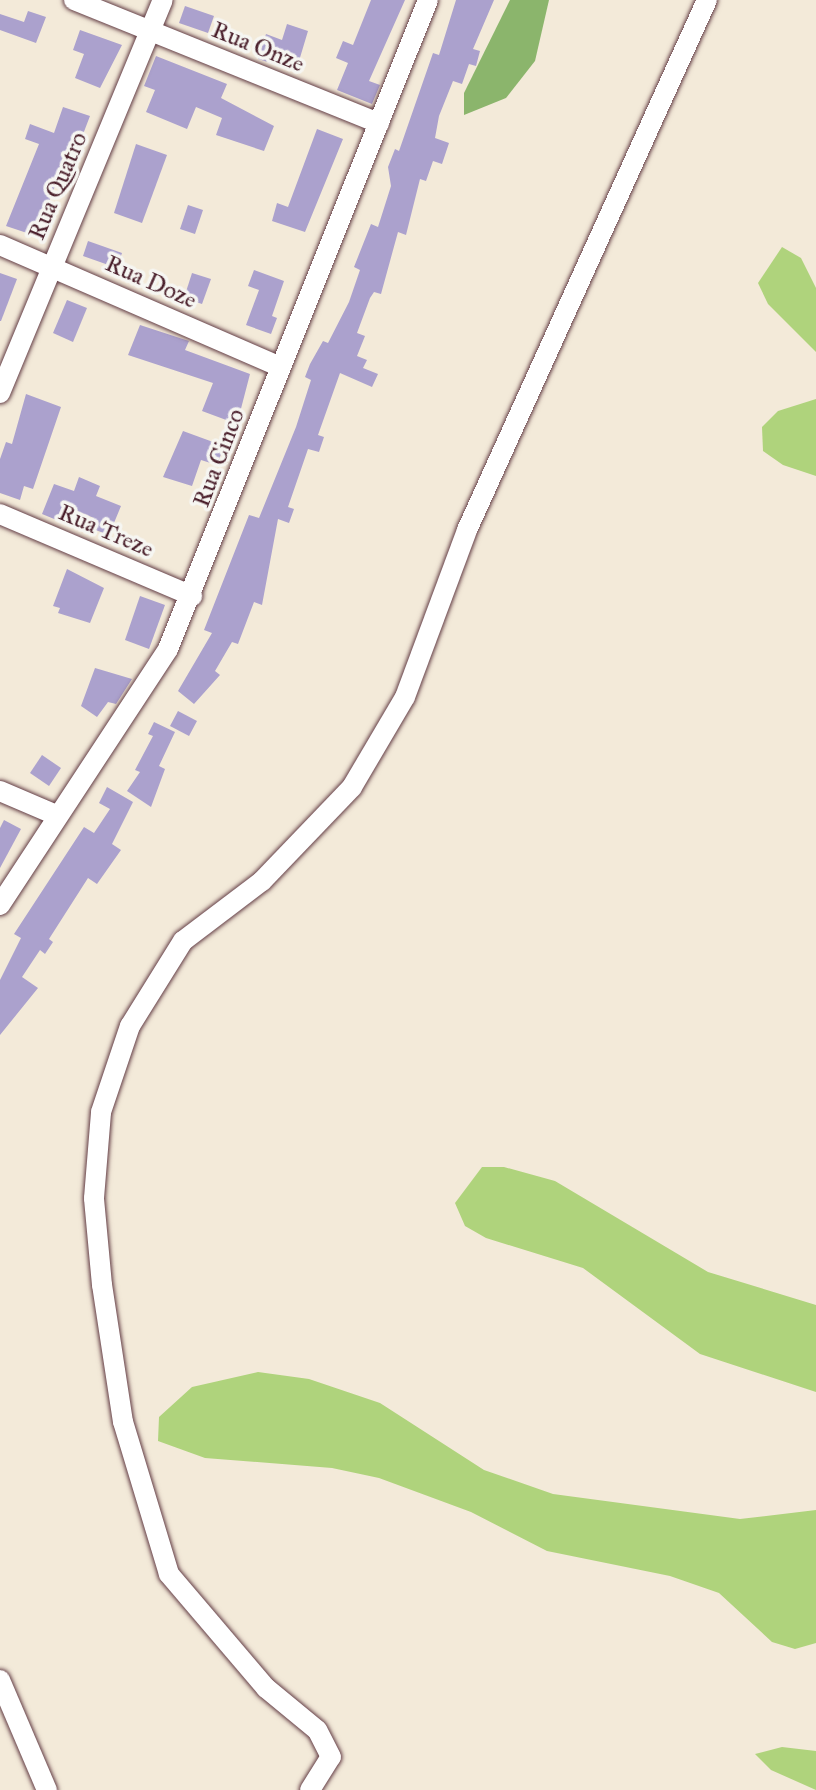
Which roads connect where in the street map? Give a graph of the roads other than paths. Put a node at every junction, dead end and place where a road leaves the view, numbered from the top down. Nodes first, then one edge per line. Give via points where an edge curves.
1 (74, 0) edge
2 (163, 0) edge
3 (428, 0) edge
4 (707, 0) edge
5 (151, 33) junction
6 (379, 123) junction
7 (0, 245) edge
8 (52, 267) junction
9 (280, 367) junction
10 (0, 393) edge
11 (0, 514) edge
12 (192, 596) junction
13 (0, 791) edge
14 (56, 815) junction
15 (0, 905) edge
16 (0, 1680) edge
17 (47, 1790) edge
18 (310, 1790) edge

1 - 5 street, Rua Onze
2 - 5 street, Rua Quatro
3 - 6 street, Rua Cinco
4 - 18 street via 467,530 405,697 352,787 262,881 183,941 164,966 130,1026 101,1112 94,1198 102,1285 123,1422 169,1574 266,1688 317,1730 331,1757
5 - 6 street, Rua Onze
5 - 8 street, Rua Quatro
6 - 9 street, Rua Cinco
7 - 8 street, Rua Doze
8 - 9 street, Rua Doze
8 - 10 street, Rua Quatro
9 - 12 street, Rua Cinco
11 - 12 street, Rua Treze
12 - 14 street, Rua Cinco via 152,676
13 - 14 street
14 - 15 street, Rua Cinco
16 - 17 street

